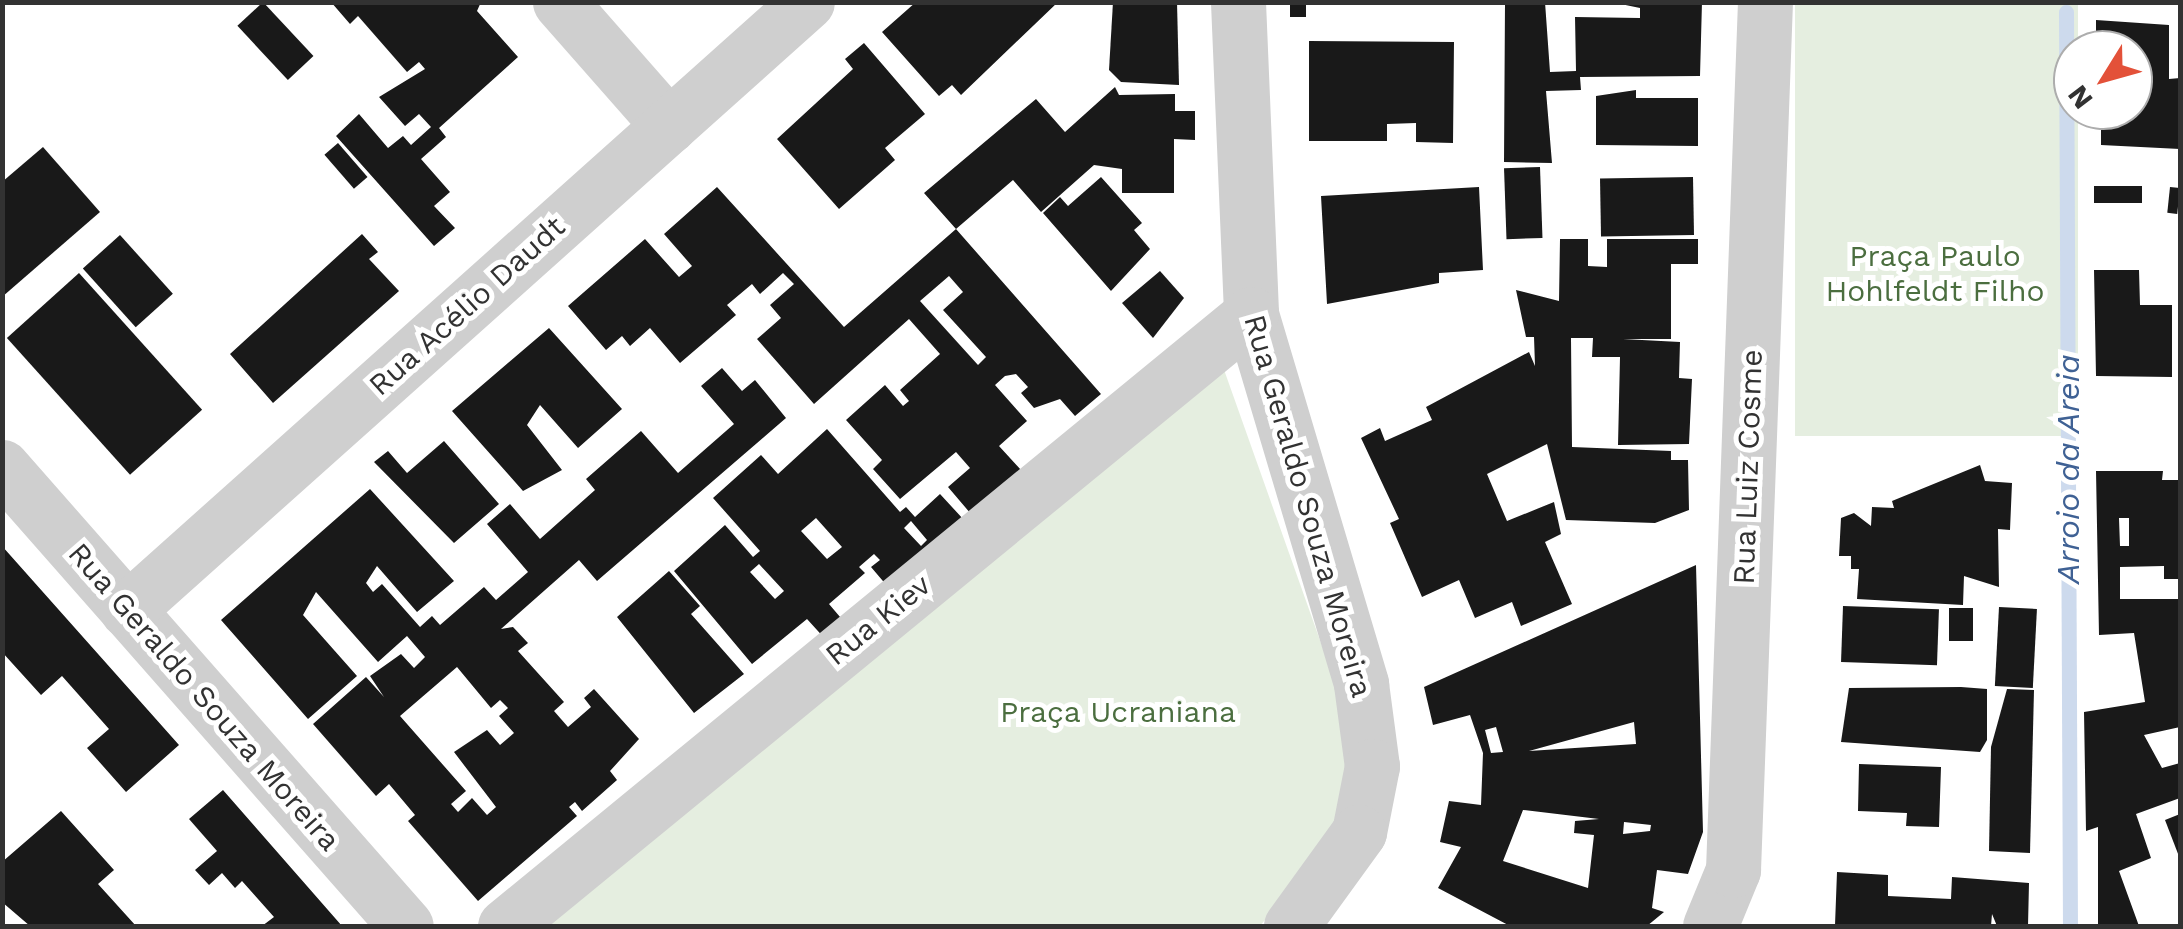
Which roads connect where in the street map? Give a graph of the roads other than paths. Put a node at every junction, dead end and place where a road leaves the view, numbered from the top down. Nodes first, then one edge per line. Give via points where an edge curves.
1 (560, 2) edge
2 (807, 2) edge
3 (1238, 2) edge
4 (1765, 2) edge
5 (668, 126) junction
6 (1251, 314) junction
7 (2, 467) edge
8 (128, 610) junction
9 (406, 926) edge
10 (505, 926) edge
11 (1291, 926) edge
12 (1710, 926) edge

1 - 5 street
2 - 5 street, Rua Acélio Daudt
3 - 6 street, Rua Geraldo Souza Moreira
4 - 12 street, Rua Luiz Cosme via 1734,870
5 - 8 street, Rua Acélio Daudt
6 - 10 street, Rua Kiev
6 - 11 street, Rua Geraldo Souza Moreira via 1361,684 1372,766 1359,832
7 - 8 street, Rua Geraldo Souza Moreira
8 - 9 street, Rua Geraldo Souza Moreira

